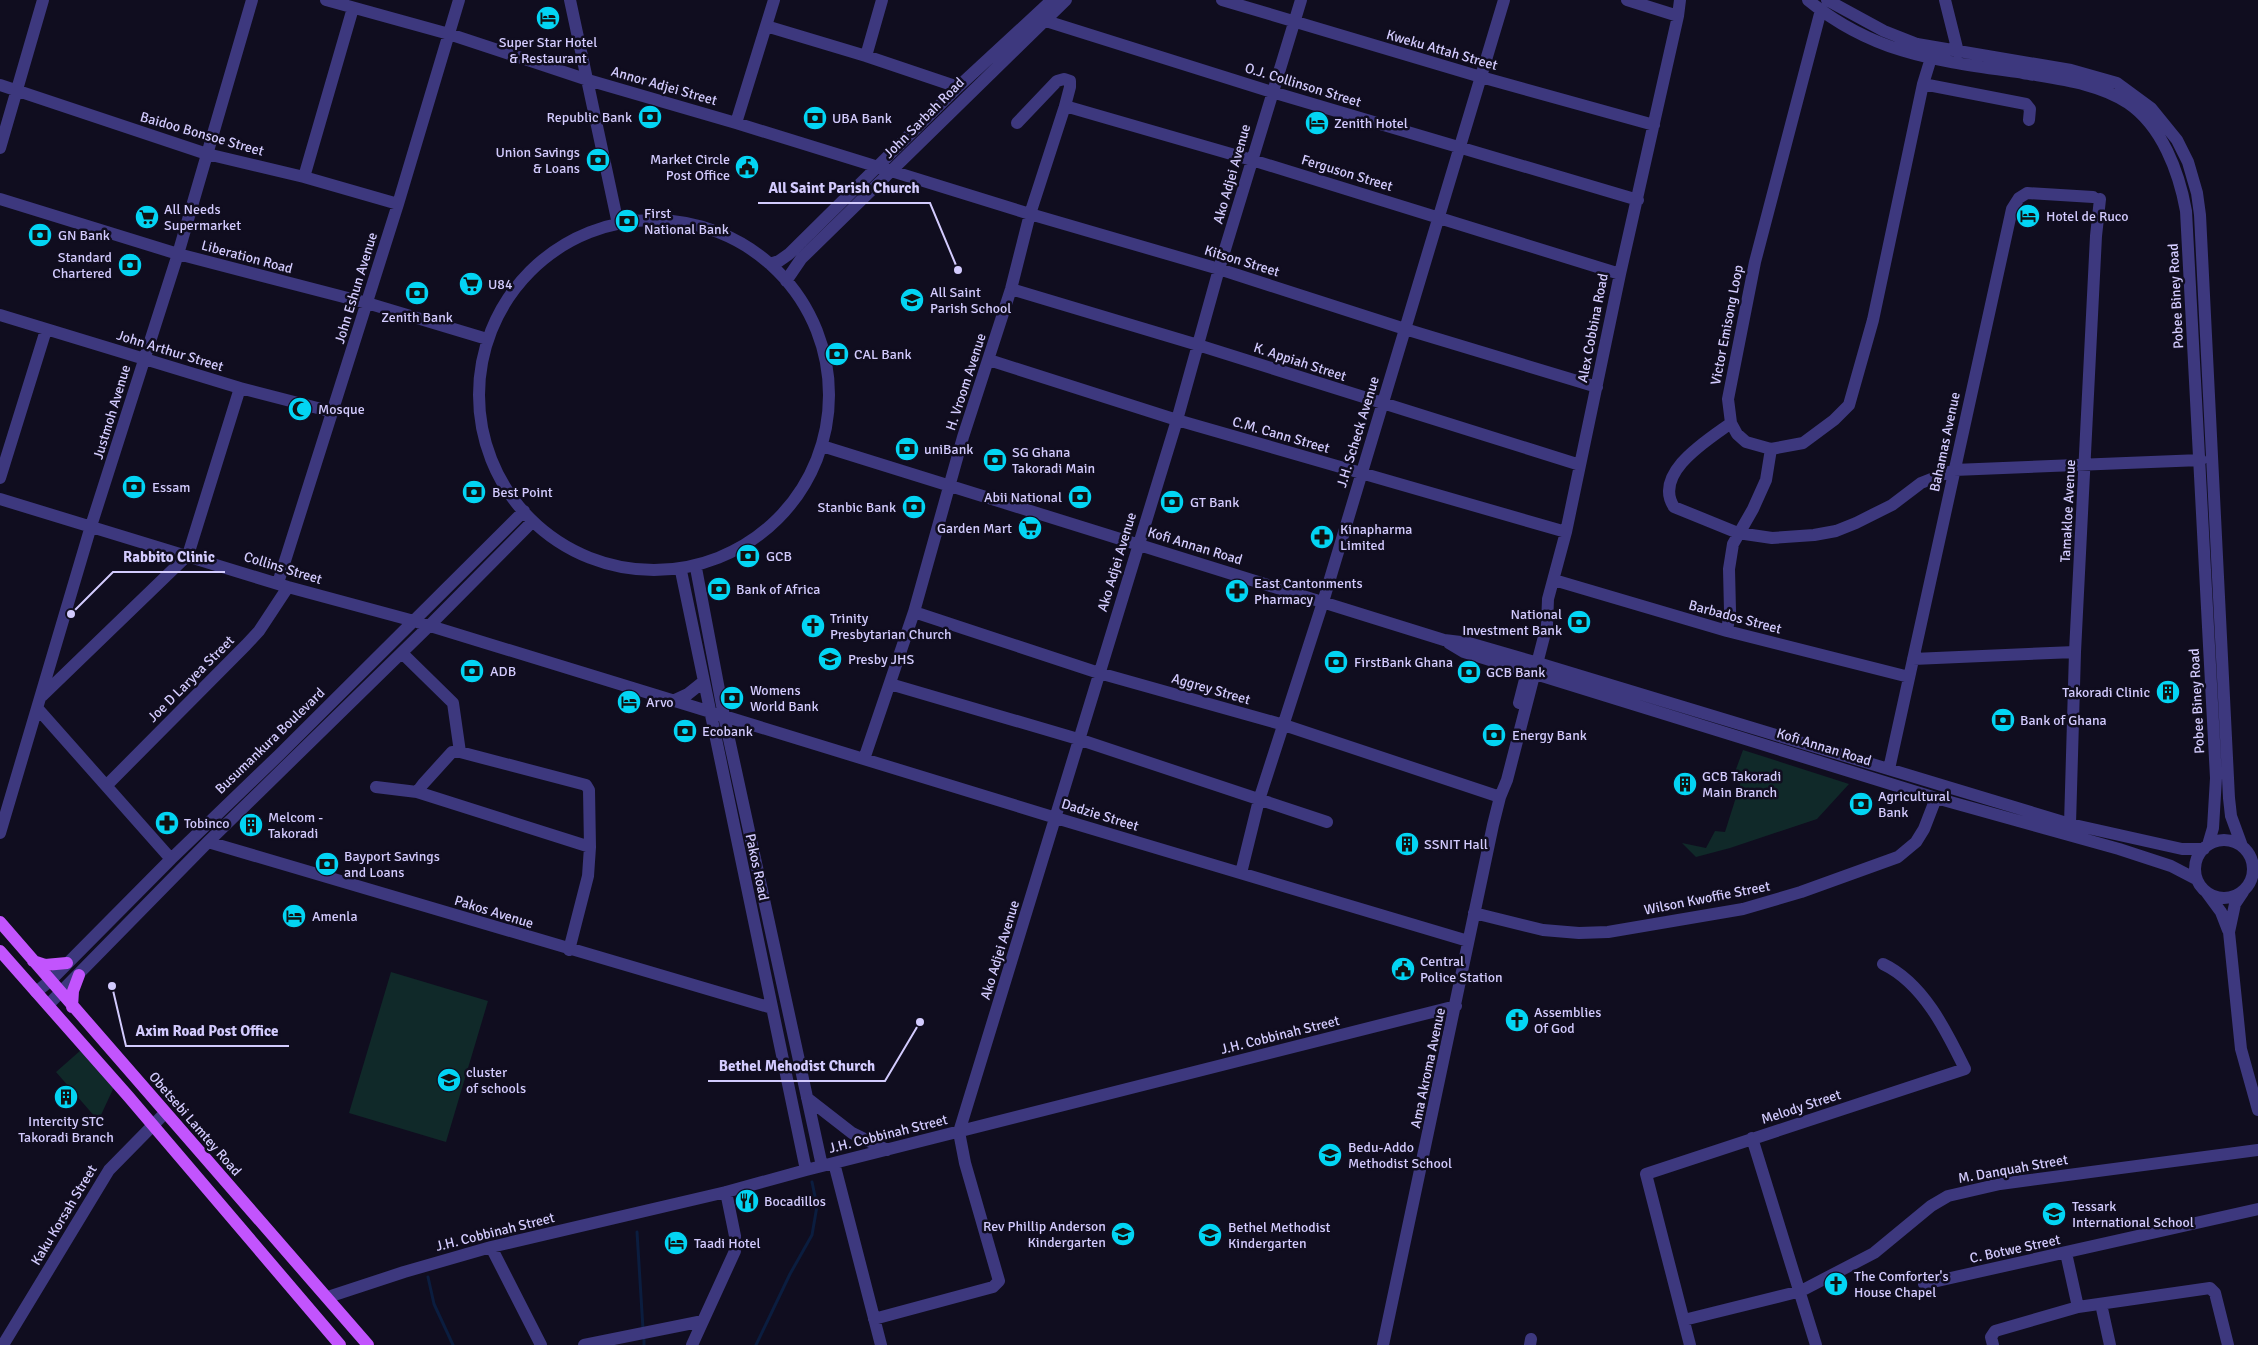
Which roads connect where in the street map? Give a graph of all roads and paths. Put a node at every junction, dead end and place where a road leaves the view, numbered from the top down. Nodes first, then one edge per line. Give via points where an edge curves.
1 (43, 0) edge
2 (252, 0) edge
3 (326, 0) edge
4 (368, 0) edge
5 (458, 0) edge
6 (570, 0) edge
7 (774, 0) edge
8 (882, 0) edge
9 (1052, 0) edge
10 (1066, 0) edge
11 (1222, 0) edge
12 (1301, 0) edge
13 (1504, 0) edge
14 (1627, 0) edge
15 (1680, 0) edge
16 (1808, 0) edge
17 (1945, 0) edge
18 (1830, 4) edge
19 (353, 8) junction
20 (371, 13) junction
21 (1678, 16) junction
22 (1046, 21) junction
23 (1294, 21) junction
24 (766, 26) junction
25 (448, 34) junction
26 (1958, 52) junction
27 (866, 56) junction
28 (1931, 58) junction
29 (1481, 77) junction
30 (588, 80) junction
31 (1923, 84) junction
32 (0, 86) edge
33 (958, 87) junction
34 (17, 91) junction
35 (1272, 92) junction
36 (1065, 106) junction
37 (2029, 120) dead end
38 (736, 123) junction
39 (1017, 123) dead end
40 (1654, 125) junction
41 (0, 148) edge
42 (1459, 148) junction
43 (206, 154) junction
44 (1252, 160) junction
45 (878, 166) junction
46 (892, 170) junction
47 (304, 178) junction
48 (2097, 198) joint
49 (0, 199) edge
50 (1638, 200) junction
51 (398, 204) junction
52 (1030, 214) junction
53 (1439, 217) junction
54 (618, 224) junction
55 (178, 254) junction
56 (770, 264) junction
57 (1219, 270) junction
58 (1620, 274) junction
59 (786, 281) junction
60 (1011, 289) junction
61 (367, 303) junction
62 (0, 315) edge
63 (1405, 329) junction
64 (46, 330) junction
65 (487, 339) junction
66 (1198, 345) junction
67 (144, 359) junction
68 (989, 360) junction
69 (1597, 387) junction
70 (240, 388) junction
71 (1382, 403) junction
72 (333, 412) junction
73 (1177, 420) junction
74 (1731, 423) junction
75 (822, 446) junction
76 (1770, 449) junction
77 (2200, 460) junction
78 (2086, 464) junction
79 (1580, 466) junction
80 (1954, 470) junction
81 (1361, 474) junction
82 (0, 478) edge
83 (951, 487) junction
84 (0, 499) edge
85 (524, 511) junction
86 (532, 522) junction
87 (91, 526) junction
88 (1566, 532) junction
89 (1738, 533) junction
90 (1138, 544) junction
91 (188, 554) junction
92 (696, 568) junction
93 (680, 571) junction
94 (1554, 580) junction
95 (283, 585) junction
96 (1323, 602) junction
97 (914, 612) junction
98 (414, 621) junction
99 (429, 626) junction
100 (1727, 631) junction
101 (2075, 652) junction
102 (402, 653) junction
103 (1913, 659) junction
104 (1533, 667) junction
105 (1100, 673) junction
106 (1910, 677) junction
107 (703, 682) junction
108 (890, 684) junction
109 (675, 700) junction
110 (39, 703) junction
111 (708, 712) junction
112 (724, 716) junction
113 (1284, 725) junction
114 (1078, 739) junction
115 (460, 752) junction
116 (864, 759) junction
117 (1889, 769) junction
118 (107, 785) junction
119 (376, 787) dead end
120 (417, 792) junction
121 (1500, 797) junction
122 (1936, 798) junction
123 (1259, 800) junction
124 (1056, 818) junction
125 (1327, 822) dead end
126 (2070, 824) junction
127 (0, 833) edge
128 (208, 842) junction
129 (590, 847) junction
130 (2206, 847) junction
131 (2250, 853) edge
132 (171, 859) junction
133 (1241, 873) junction
134 (2196, 879) junction
135 (2249, 889) edge
136 (2207, 893) junction
137 (1474, 912) junction
138 (0, 922) edge
139 (2229, 932) junction
140 (1468, 941) junction
141 (0, 950) edge
142 (569, 950) junction
143 (32, 960) junction
144 (67, 963) junction
145 (1883, 964) dead end
146 (79, 974) junction
147 (50, 981) junction
148 (36, 992) junction
149 (60, 992) junction
150 (48, 1006) junction
151 (72, 1006) junction
152 (1456, 1006) junction
153 (772, 1008) junction
154 (807, 1098) junction
155 (2258, 1110) edge
156 (165, 1113) junction
157 (152, 1124) junction
158 (960, 1132) junction
159 (1752, 1138) junction
160 (887, 1150) junction
161 (2258, 1150) edge
162 (828, 1165) junction
163 (806, 1170) junction
164 (726, 1192) junction
165 (2258, 1209) edge
166 (492, 1247) junction
167 (2066, 1253) junction
168 (1924, 1284) dead end
169 (1801, 1291) junction
170 (328, 1297) junction
171 (2102, 1304) junction
172 (2078, 1307) junction
173 (874, 1319) junction
174 (1684, 1320) junction
175 (703, 1321) junction
176 (3, 1345) edge
177 (340, 1345) edge
178 (368, 1345) edge
179 (542, 1345) edge
180 (584, 1345) edge
181 (692, 1345) edge
182 (881, 1345) edge
183 (1383, 1345) edge
184 (1690, 1345) edge
185 (1816, 1345) edge
186 (1992, 1345) edge
187 (2110, 1345) edge
188 (2228, 1345) edge

1 - 34 street
2 - 43 street, Justmoh Avenue
3 - 19 street, Annor Adjei Street
4 - 20 street
5 - 25 street, John Eshun Avenue
6 - 30 street
7 - 24 street
8 - 27 street
9 - 33 street, John Sarbah Road
10 - 22 street, John Sarbah Road
11 - 23 street, Kweku Attah Street
12 - 23 street, Ako Adjei Avenue
13 - 29 street, J.H. Scheck Avenue
14 - 21 street
15 - 21 street, Alex Cobbina Road
16 - 18 street, Pobee Biney Road
17 - 26 street
18 - 26 street, Pobee Biney Road via 1884,32 1917,44
18 - 28 street, Pobee Biney Road via 1837,23 1882,45
18 - 74 street, Victor Emisong Loop via 1755,262 1728,399
19 - 20 street, Annor Adjei Street
19 - 47 street
20 - 25 street, Annor Adjei Street
21 - 40 street, Alex Cobbina Road
22 - 35 street, O.J. Collinson Street
22 - 46 street, John Sarbah Road
23 - 29 street, Kweku Attah Street
23 - 35 street, Ako Adjei Avenue
24 - 27 street
24 - 38 street
25 - 30 street, Annor Adjei Street
25 - 51 street, John Eshun Avenue
26 - 131 street, Pobee Biney Road via 2071,70 2117,83 2150,108 2177,140 2188,162 2200,215 2229,798 2231,816
27 - 33 street
28 - 31 street
28 - 77 street, Pobee Biney Road via 2069,80 2113,94 2129,104 2152,127 2173,166 2186,211
29 - 40 street, Kweku Attah Street
29 - 42 street, J.H. Scheck Avenue
30 - 38 street, Annor Adjei Street
30 - 54 street
31 - 37 street via 2026,104 2030,109
31 - 76 street via 1873,320 1849,405 1803,443
32 - 34 street, Baidoo Bonsoe Street
33 - 45 street, John Sarbah Road
34 - 41 street
34 - 43 street, Baidoo Bonsoe Street
35 - 42 street, O.J. Collinson Street
35 - 44 street, Ako Adjei Avenue
36 - 39 street, H. Vroom Avenue via 1070,81 1064,79 1057,81
36 - 44 street, Ferguson Street
36 - 52 street, H. Vroom Avenue
38 - 45 street, Annor Adjei Street
40 - 50 street, Alex Cobbina Road
42 - 50 street, O.J. Collinson Street
42 - 53 street, J.H. Scheck Avenue
43 - 47 street, Baidoo Bonsoe Street
43 - 55 street, Justmoh Avenue
44 - 53 street, Ferguson Street
44 - 57 street, Ako Adjei Avenue
45 - 46 street, Kitson Street
45 - 56 street, John Sarbah Road via 789,254
46 - 52 street, Kitson Street
46 - 59 street, John Sarbah Road via 801,259
47 - 51 street, Baidoo Bonsoe Street
48 - 78 street, Tamakloe Avenue
48 - 80 street, Bahamas Avenue via 2026,193 2012,209
49 - 55 street, Liberation Road
50 - 58 street, Alex Cobbina Road
51 - 61 street, John Eshun Avenue
52 - 57 street, Kitson Street
52 - 60 street, H. Vroom Avenue
53 - 58 street, Ferguson Street
53 - 63 street, J.H. Scheck Avenue
54 - 56 street via 653,220 688,224 722,234 753,250
54 - 65 street via 575,239 537,264 507,299
55 - 61 street, Liberation Road
55 - 67 street, Justmoh Avenue
56 - 59 street
57 - 63 street, Kitson Street
57 - 66 street, Ako Adjei Avenue
58 - 69 street, Alex Cobbina Road
59 - 75 street via 807,309 824,351 830,396
60 - 66 street, K. Appiah Street
60 - 68 street, H. Vroom Avenue
61 - 65 street, Liberation Road
61 - 72 street, John Eshun Avenue
62 - 64 street, John Arthur Street
63 - 69 street, Kitson Street
63 - 71 street, J.H. Scheck Avenue
64 - 67 street, John Arthur Street
64 - 82 street
65 - 85 street via 478,388 483,437 501,483
66 - 71 street, K. Appiah Street
66 - 73 street, Ako Adjei Avenue
67 - 70 street, John Arthur Street
67 - 87 street, Justmoh Avenue
68 - 73 street, C.M. Cann Street
68 - 83 street, H. Vroom Avenue via 963,437
69 - 79 street, Alex Cobbina Road
70 - 72 street, John Arthur Street
70 - 91 street
71 - 79 street, K. Appiah Street
71 - 81 street, J.H. Scheck Avenue
72 - 95 street, John Eshun Avenue
73 - 81 street, C.M. Cann Street
73 - 90 street, Ako Adjei Avenue
74 - 76 street via 1746,442
74 - 89 street via 1687,455 1676,471 1670,500 1674,507
75 - 83 street, Kofi Annan Road
75 - 92 street via 808,478 785,511 755,538
76 - 89 street via 1766,480
77 - 78 street
77 - 130 street, Pobee Biney Road via 2216,796 2213,828
78 - 80 street
78 - 101 street, Tamakloe Avenue
79 - 88 street, Alex Cobbina Road
80 - 89 street via 1930,478 1892,504 1836,531 1772,538
80 - 103 street, Bahamas Avenue
81 - 88 street, C.M. Cann Street
81 - 96 street, J.H. Scheck Avenue
83 - 90 street, Kofi Annan Road
83 - 97 street, H. Vroom Avenue
84 - 87 street, Collins Street
85 - 86 street
85 - 98 street, Busumankura Boulevard
86 - 93 street via 576,552 627,568
86 - 99 street, Busumankura Boulevard
87 - 91 street, Collins Street
87 - 110 street, Justmoh Avenue
88 - 94 street, Alex Cobbina Road
89 - 100 street via 1729,569
90 - 96 street, Kofi Annan Road
90 - 105 street, Ako Adjei Avenue
91 - 95 street, Collins Street
91 - 110 street
92 - 93 street
92 - 112 street, Pakos Road
93 - 107 street, Pakos Road
94 - 100 street, Barbados Street
94 - 104 street, Alex Cobbina Road via 1548,600 1547,625
95 - 98 street, Collins Street
95 - 118 street, Joe D Laryea Street via 259,631
96 - 104 street, Kofi Annan Road via 1444,640 1469,642
96 - 113 street, J.H. Scheck Avenue
97 - 105 street, Aggrey Street
97 - 108 street, H. Vroom Avenue
98 - 99 street
98 - 132 street, Busumankura Boulevard
99 - 102 street, Busumankura Boulevard
99 - 109 street
100 - 106 street, Barbados Street
101 - 103 street
101 - 126 street, Tamakloe Avenue
102 - 115 street via 453,703
102 - 128 street, Busumankura Boulevard
103 - 106 street, Bahamas Avenue
104 - 117 street, Kofi Annan Road
104 - 121 street, Ama Akroma Avenue via 1500,778
104 - 122 street, Kofi Annan Road
105 - 113 street, Aggrey Street
105 - 114 street, Ako Adjei Avenue
106 - 117 street, Bahamas Avenue
107 - 109 street
107 - 111 street, Pakos Road
108 - 114 street
108 - 116 street, H. Vroom Avenue
109 - 111 street
110 - 118 street
110 - 127 street, Justmoh Avenue
111 - 112 street
111 - 153 street, Pakos Road
112 - 116 street, Dadzie Street
112 - 154 street, Pakos Road
113 - 121 street, Aggrey Street
113 - 123 street, J.H. Scheck Avenue
114 - 123 street
114 - 124 street, Ako Adjei Avenue
115 - 120 street via 448,754
115 - 129 street via 586,785
116 - 124 street, Dadzie Street
117 - 126 street, Kofi Annan Road
118 - 132 street
119 - 120 street
120 - 129 street
121 - 137 street, Ama Akroma Avenue
122 - 134 street, Kofi Annan Road via 2127,852 2171,866
122 - 137 street, Wilson Kwoffie Street via 1916,842 1898,857 1801,892 1743,908 1608,932 1579,933 1543,930
123 - 125 street
123 - 133 street, J.H. Scheck Avenue
124 - 133 street, Dadzie Street
124 - 158 street, Ako Adjei Avenue
126 - 130 street, Kofi Annan Road via 2182,849
128 - 142 street, Pakos Avenue
128 - 146 street, Busumankura Boulevard
129 - 142 street via 588,876
130 - 131 street via 2225,840
130 - 134 street via 2196,863
131 - 135 street via 2254,872
132 - 144 street, Busumankura Boulevard
133 - 140 street, Dadzie Street
134 - 136 street
135 - 136 street via 2231,898
135 - 139 street via 2235,904
136 - 139 street via 2221,912
137 - 140 street, Ama Akroma Avenue
138 - 143 main road, Obetsebi Lamtey Road
139 - 155 street via 2241,1049
140 - 152 street, Ama Akroma Avenue
141 - 148 main road
142 - 153 street, Pakos Avenue
143 - 144 main road via 45,965
143 - 147 main road, Obetsebi Lamtey Road
144 - 147 street, Busumankura Boulevard
145 - 159 street, Melody Street via 1897,972 1937,1014 1965,1069
146 - 149 street, Busumankura Boulevard
146 - 151 main road
147 - 148 street, Busumankura Boulevard
147 - 149 main road, Obetsebi Lamtey Road
148 - 150 main road
149 - 150 street, Busumankura Boulevard
149 - 151 main road, Obetsebi Lamtey Road
150 - 157 main road
151 - 156 main road, Obetsebi Lamtey Road
152 - 158 street, J.H. Cobbinah Street
152 - 183 street, Ama Akroma Avenue
153 - 163 street, Pakos Road
154 - 160 street via 852,1133
154 - 162 street, Pakos Road
156 - 157 street, Kaku Korsah Street
156 - 170 main road, Obetsebi Lamtey Road
157 - 176 street, Kaku Korsah Street via 109,1170
157 - 177 main road
158 - 160 street, J.H. Cobbinah Street
158 - 173 street via 965,1163 998,1281 993,1287
159 - 169 street
159 - 174 street, Melody Street via 1646,1174
160 - 162 street, J.H. Cobbinah Street
161 - 169 street, M. Danquah Street via 2000,1184 1948,1196 1874,1253
162 - 163 street, J.H. Cobbinah Street
162 - 173 street, Pakos Road
163 - 164 street, J.H. Cobbinah Street
164 - 166 street, J.H. Cobbinah Street
164 - 175 street via 735,1250
165 - 167 street, C. Botwe Street
166 - 170 street, J.H. Cobbinah Street
166 - 179 street
167 - 168 street, C. Botwe Street
167 - 172 street
169 - 174 street, M. Danquah Street
169 - 185 street
170 - 178 main road, Obetsebi Lamtey Road
171 - 172 street
171 - 187 street
171 - 188 street via 2210,1288 2215,1293
172 - 186 street via 1995,1331 1991,1337
173 - 182 street, Pakos Road
174 - 184 street
175 - 180 street
175 - 181 street

